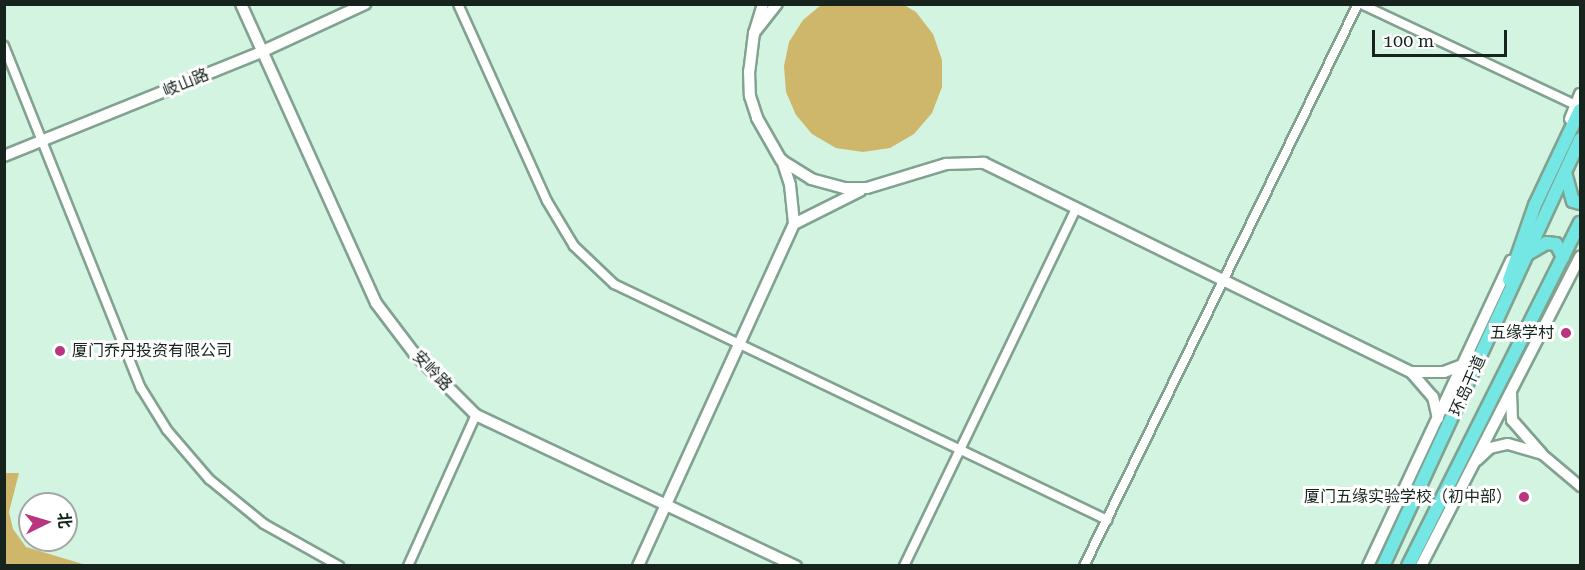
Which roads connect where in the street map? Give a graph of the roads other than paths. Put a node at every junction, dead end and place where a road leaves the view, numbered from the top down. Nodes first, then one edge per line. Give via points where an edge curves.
1 (242, 4) edge
2 (365, 4) edge
3 (458, 4) edge
4 (763, 4) edge
5 (777, 4) edge
6 (1359, 4) edge
7 (754, 33) junction
8 (4, 46) edge
9 (261, 52) junction
10 (1579, 103) edge
11 (1581, 139) edge
12 (42, 142) junction
13 (4, 156) edge
14 (782, 160) junction
15 (1565, 172) junction
16 (867, 188) junction
17 (1581, 203) edge
18 (1535, 205) junction
19 (1076, 209) junction
20 (1581, 223) edge
21 (794, 224) junction
22 (1529, 253) junction
23 (1581, 256) edge
24 (1563, 257) junction
25 (1224, 281) junction
26 (1495, 327) junction
27 (737, 345) junction
28 (1462, 365) junction
29 (1411, 372) junction
30 (1511, 391) junction
31 (476, 414) junction
32 (1438, 418) junction
33 (959, 451) junction
34 (1542, 454) junction
35 (1473, 463) junction
36 (1581, 486) edge
37 (666, 502) junction
38 (1107, 520) junction
39 (339, 566) edge
40 (408, 566) edge
41 (638, 566) edge
42 (796, 566) edge
43 (904, 566) edge
44 (1084, 566) edge
45 (1368, 566) edge
46 (1383, 566) edge
47 (1408, 566) edge
48 (1421, 566) edge

1 - 9 main road, 安岭路
2 - 9 main road, 岐山路
3 - 27 street via 547,201 574,246 614,284
4 - 7 main road
5 - 7 main road
6 - 10 street
6 - 25 street
7 - 14 main road via 750,96 769,142
8 - 12 street
9 - 12 main road, 岐山路
9 - 31 main road, 安岭路 via 376,303 414,353
10 - 18 highway
11 - 15 highway, 环岛干道
12 - 13 main road, 岐山路
12 - 39 street via 141,388 168,430 209,479 264,524
14 - 16 main road via 811,179 843,188
14 - 21 main road via 790,185
15 - 17 highway via 1572,201
15 - 22 highway, 环岛干道
16 - 19 main road via 965,161 999,168
16 - 21 main road
18 - 26 highway
18 - 28 main road
19 - 25 main road
19 - 33 street
20 - 24 highway, 环岛干道
21 - 27 main road
22 - 24 highway via 1546,243 1556,244
22 - 26 highway, 环岛干道
23 - 30 main road
24 - 47 highway, 环岛干道
25 - 29 main road
25 - 38 street
26 - 46 highway, 环岛干道
27 - 33 street
27 - 37 main road
28 - 29 main road via 1444,372
28 - 32 main road
29 - 32 main road via 1433,397
30 - 34 main road via 1512,420
30 - 35 main road
31 - 37 main road, 安岭路
31 - 40 street
32 - 45 main road
33 - 38 street
33 - 43 street
34 - 35 main road via 1508,444 1490,448
34 - 36 street
35 - 48 main road
37 - 41 main road
37 - 42 main road, 安岭路
38 - 44 street

